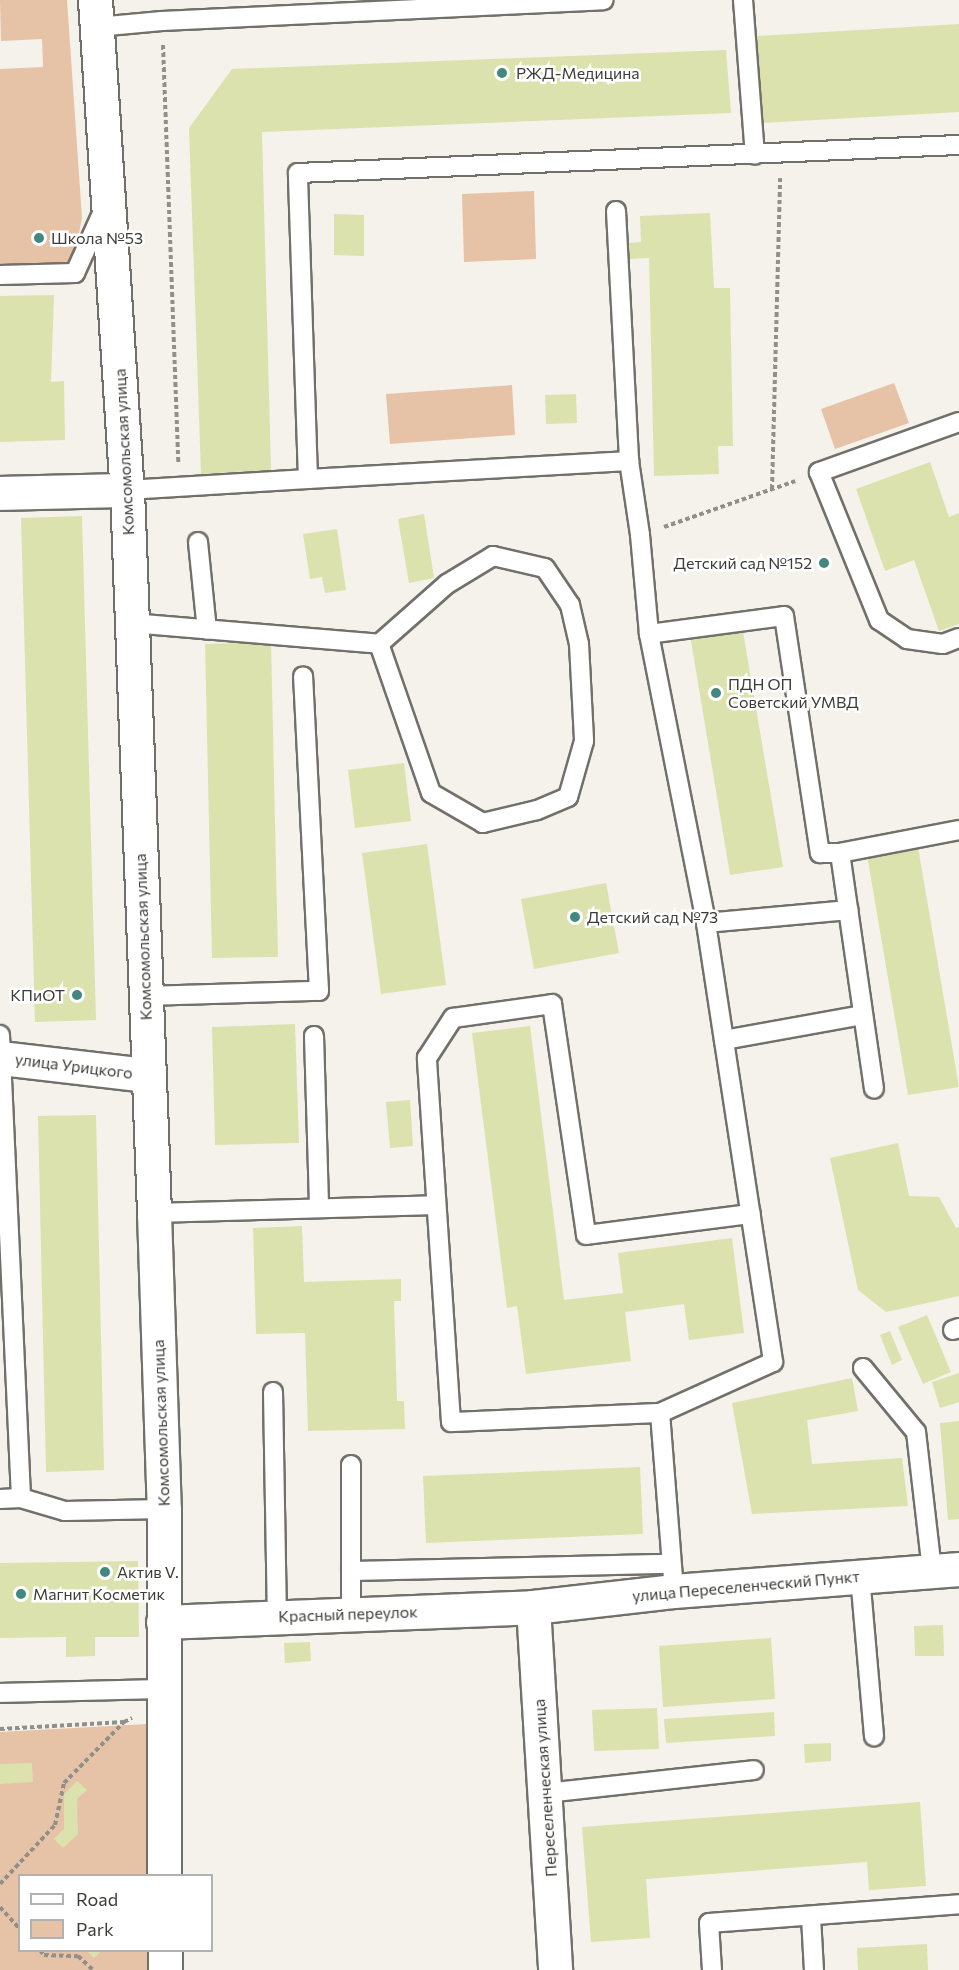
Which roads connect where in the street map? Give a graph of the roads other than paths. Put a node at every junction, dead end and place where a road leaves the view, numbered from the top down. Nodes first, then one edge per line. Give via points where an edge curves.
1 (604, 0) edge
2 (743, 0) edge
3 (96, 13) edge
4 (959, 145) edge
5 (754, 155) junction
6 (108, 199) junction
7 (616, 211) dead end
8 (0, 275) edge
9 (959, 422) edge
10 (629, 461) junction
11 (308, 479) junction
12 (127, 490) junction
13 (0, 493) edge
14 (198, 542) dead end
15 (131, 623) junction
16 (207, 630) junction
17 (649, 634) junction
18 (959, 638) edge
19 (379, 644) junction
20 (303, 676) dead end
21 (959, 830) edge
22 (840, 854) junction
23 (848, 910) junction
24 (706, 923) junction
25 (146, 996) junction
26 (863, 1015) junction
27 (315, 1036) dead end
28 (724, 1040) junction
29 (1, 1050) edge
30 (148, 1075) junction
31 (874, 1089) dead end
32 (436, 1205) junction
33 (319, 1208) junction
34 (154, 1213) junction
35 (751, 1214) junction
36 (7, 1311) edge
37 (863, 1368) dead end
38 (273, 1392) dead end
39 (660, 1413) junction
40 (351, 1465) dead end
41 (0, 1498) edge
42 (21, 1498) junction
43 (164, 1509) junction
44 (946, 1570) edge
45 (351, 1571) junction
46 (860, 1576) junction
47 (673, 1577) junction
48 (533, 1607) junction
49 (351, 1615) junction
50 (277, 1616) junction
51 (164, 1622) junction
52 (0, 1693) edge
53 (163, 1700) junction
54 (874, 1736) dead end
55 (754, 1770) dead end
56 (546, 1793) junction
57 (164, 1874) edge
58 (959, 1904) edge
59 (811, 1917) junction
60 (165, 1952) edge
61 (165, 1970) edge
62 (555, 1970) edge
63 (712, 1970) edge
64 (814, 1970) edge

1 - 3 lane via 162,21
2 - 5 lane
3 - 6 street, Комсомольская улица
4 - 5 lane
5 - 11 lane via 298,173
6 - 8 lane via 75,273
6 - 12 street, Комсомольская улица
7 - 10 lane
9 - 18 lane via 819,472 879,620 907,639 943,644
10 - 11 lane
10 - 17 lane
11 - 12 lane
12 - 13 street
12 - 15 street, Комсомольская улица
14 - 16 lane
15 - 16 lane
15 - 25 street, Комсомольская улица
16 - 19 lane
17 - 22 lane via 784,616 820,853
17 - 24 lane
19 - 19 lane via 447,584 492,556 545,568 570,605 579,644 584,741 568,797 537,810 483,823 431,793
20 - 25 lane via 319,991
21 - 22 lane
22 - 23 lane
23 - 24 lane
23 - 26 lane
24 - 28 lane
25 - 30 street, Комсомольская улица
26 - 28 lane
26 - 31 lane
27 - 33 lane
28 - 35 lane
29 - 30 street, улица Урицкого
29 - 36 lane
30 - 34 street, Комсомольская улица
32 - 33 lane
32 - 35 lane via 427,1058 453,1018 552,1004 586,1235
32 - 39 lane via 451,1422
33 - 34 lane
34 - 43 street, Комсомольская улица
35 - 39 lane via 773,1362
36 - 42 lane
37 - 44 lane via 916,1432
38 - 50 lane
39 - 47 lane
40 - 45 lane
41 - 42 lane
42 - 43 lane via 64,1511
43 - 51 street, Комсомольская улица
44 - 46 street, улица Переселенческий Пункт
45 - 47 lane
45 - 49 lane
46 - 47 street, улица Переселенческий Пункт
46 - 54 lane
47 - 48 street, улица Переселенческий Пункт
48 - 49 street, Красный переулок
48 - 56 street, Переселенческая улица
49 - 50 street, Красный переулок
50 - 51 street, Красный переулок
51 - 53 street, Комсомольская улица
52 - 53 lane
53 - 57 street, Комсомольская улица
55 - 56 lane
56 - 62 street, Переселенческая улица
58 - 59 lane
59 - 63 lane via 709,1923
59 - 64 lane
60 - 61 street

